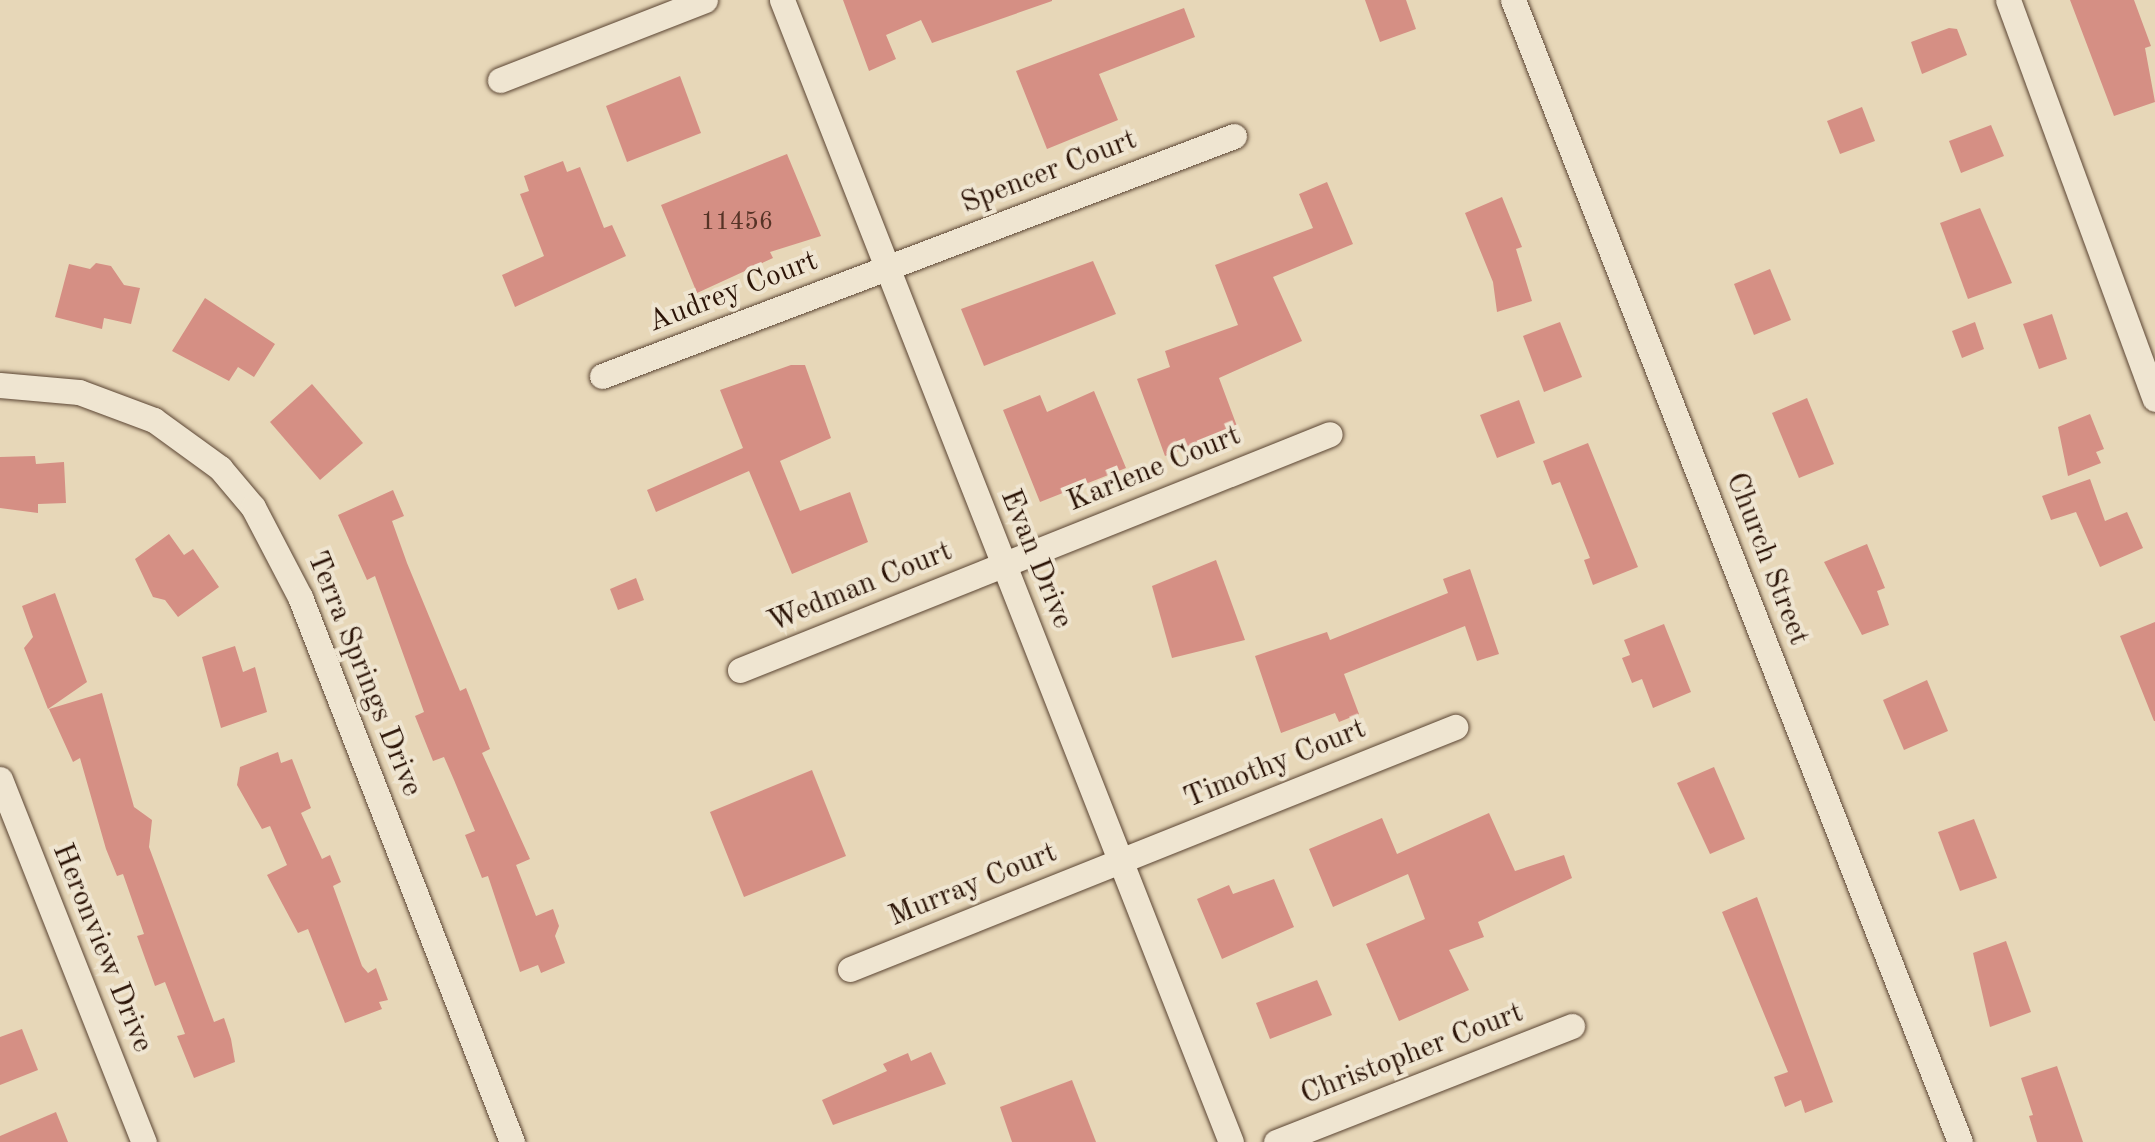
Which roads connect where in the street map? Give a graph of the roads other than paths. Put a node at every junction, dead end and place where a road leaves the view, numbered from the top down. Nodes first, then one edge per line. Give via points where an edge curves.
1 (704, 0) edge
2 (782, 0) edge
3 (1514, 0) edge
4 (2008, 0) edge
5 (500, 80) dead end
6 (1234, 136) dead end
7 (886, 268) junction
8 (602, 376) dead end
9 (0, 385) edge
10 (2155, 399) edge
11 (1330, 434) dead end
12 (1003, 565) junction
13 (740, 670) dead end
14 (1455, 728) dead end
15 (0, 778) edge
16 (1120, 861) junction
17 (850, 969) dead end
18 (1572, 1026) dead end
19 (144, 1142) edge
20 (512, 1142) edge
21 (1231, 1142) edge
22 (1276, 1142) edge
23 (1960, 1142) edge

1 - 5 street
2 - 7 street, Evan Drive
3 - 23 street, Church Street
4 - 10 street
6 - 7 street, Spencer Court
7 - 8 street, Audrey Court
7 - 12 street, Evan Drive
9 - 20 street, Terra Springs Drive via 78,392 154,420 220,468 252,507 300,597
11 - 12 street, Karlene Court
12 - 13 street, Wedman Court
12 - 16 street, Evan Drive
14 - 16 street, Timothy Court
15 - 19 street, Heronview Drive
16 - 17 street, Murray Court
16 - 21 street, Evan Drive
18 - 22 street, Christopher Court

